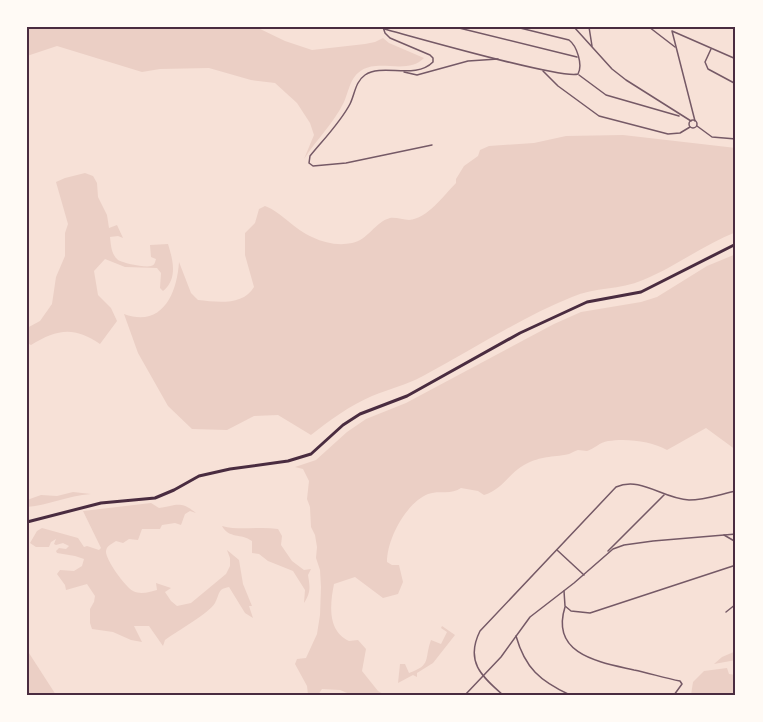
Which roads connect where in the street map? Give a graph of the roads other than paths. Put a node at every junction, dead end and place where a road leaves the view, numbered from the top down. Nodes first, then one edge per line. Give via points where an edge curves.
1 (455, 27) edge
2 (516, 27) edge
3 (574, 27) edge
4 (589, 27) edge
5 (649, 27) edge
6 (671, 27) edge
7 (383, 28) edge
8 (672, 32) junction
9 (592, 47) junction
10 (676, 47) junction
11 (712, 48) junction
12 (578, 57) junction
13 (499, 59) junction
14 (736, 59) edge
15 (542, 70) junction
16 (403, 72) junction
17 (578, 74) junction
18 (736, 84) edge
19 (681, 116) junction
20 (691, 121) junction
21 (695, 121) junction
22 (697, 126) junction
23 (690, 127) junction
24 (736, 139) edge
25 (432, 145) dead end
26 (736, 244) edge
27 (736, 491) edge
28 (665, 494) junction
29 (27, 522) edge
30 (736, 534) edge
31 (723, 535) junction
32 (736, 543) edge
33 (557, 549) junction
34 (606, 554) junction
35 (736, 565) edge
36 (584, 575) junction
37 (564, 590) junction
38 (736, 604) edge
39 (566, 606) junction
40 (726, 612) dead end
41 (516, 635) junction
42 (483, 676) junction
43 (465, 695) edge
44 (503, 695) edge
45 (570, 695) edge
46 (674, 695) edge

1 - 12 street
2 - 12 street via 569,40
3 - 9 street
4 - 9 street
5 - 10 street
6 - 8 street
7 - 13 street
7 - 16 street via 390,38 433,58 428,66
8 - 10 street
8 - 11 street
9 - 19 street via 626,80
10 - 21 street
11 - 14 street
11 - 18 street via 705,62 708,69
12 - 17 street
13 - 15 street
13 - 16 street via 468,61 417,75
15 - 17 street
15 - 23 street via 587,108 606,118 668,134
16 - 25 street via 373,72 362,78 351,103 310,156 309,163 346,163
17 - 19 street via 606,95
19 - 20 street
20 - 21 street
20 - 23 street
21 - 22 street
22 - 23 street
22 - 24 street via 712,137
26 - 29 main road via 641,292 587,302 520,333 407,396 360,414 311,454 199,476 155,498 101,503
27 - 28 street via 698,499
28 - 33 street via 634,483 616,487
28 - 34 street
30 - 31 street
31 - 32 street
31 - 34 street via 624,545
33 - 36 street
33 - 42 street via 480,631 475,659
34 - 36 street
35 - 39 street via 595,612 571,611
36 - 37 street
37 - 39 street
37 - 41 street via 538,610
38 - 40 street
39 - 46 street via 562,626 574,648 598,662 680,681 682,686
41 - 42 street
41 - 45 street via 529,667
42 - 43 street
42 - 44 street

